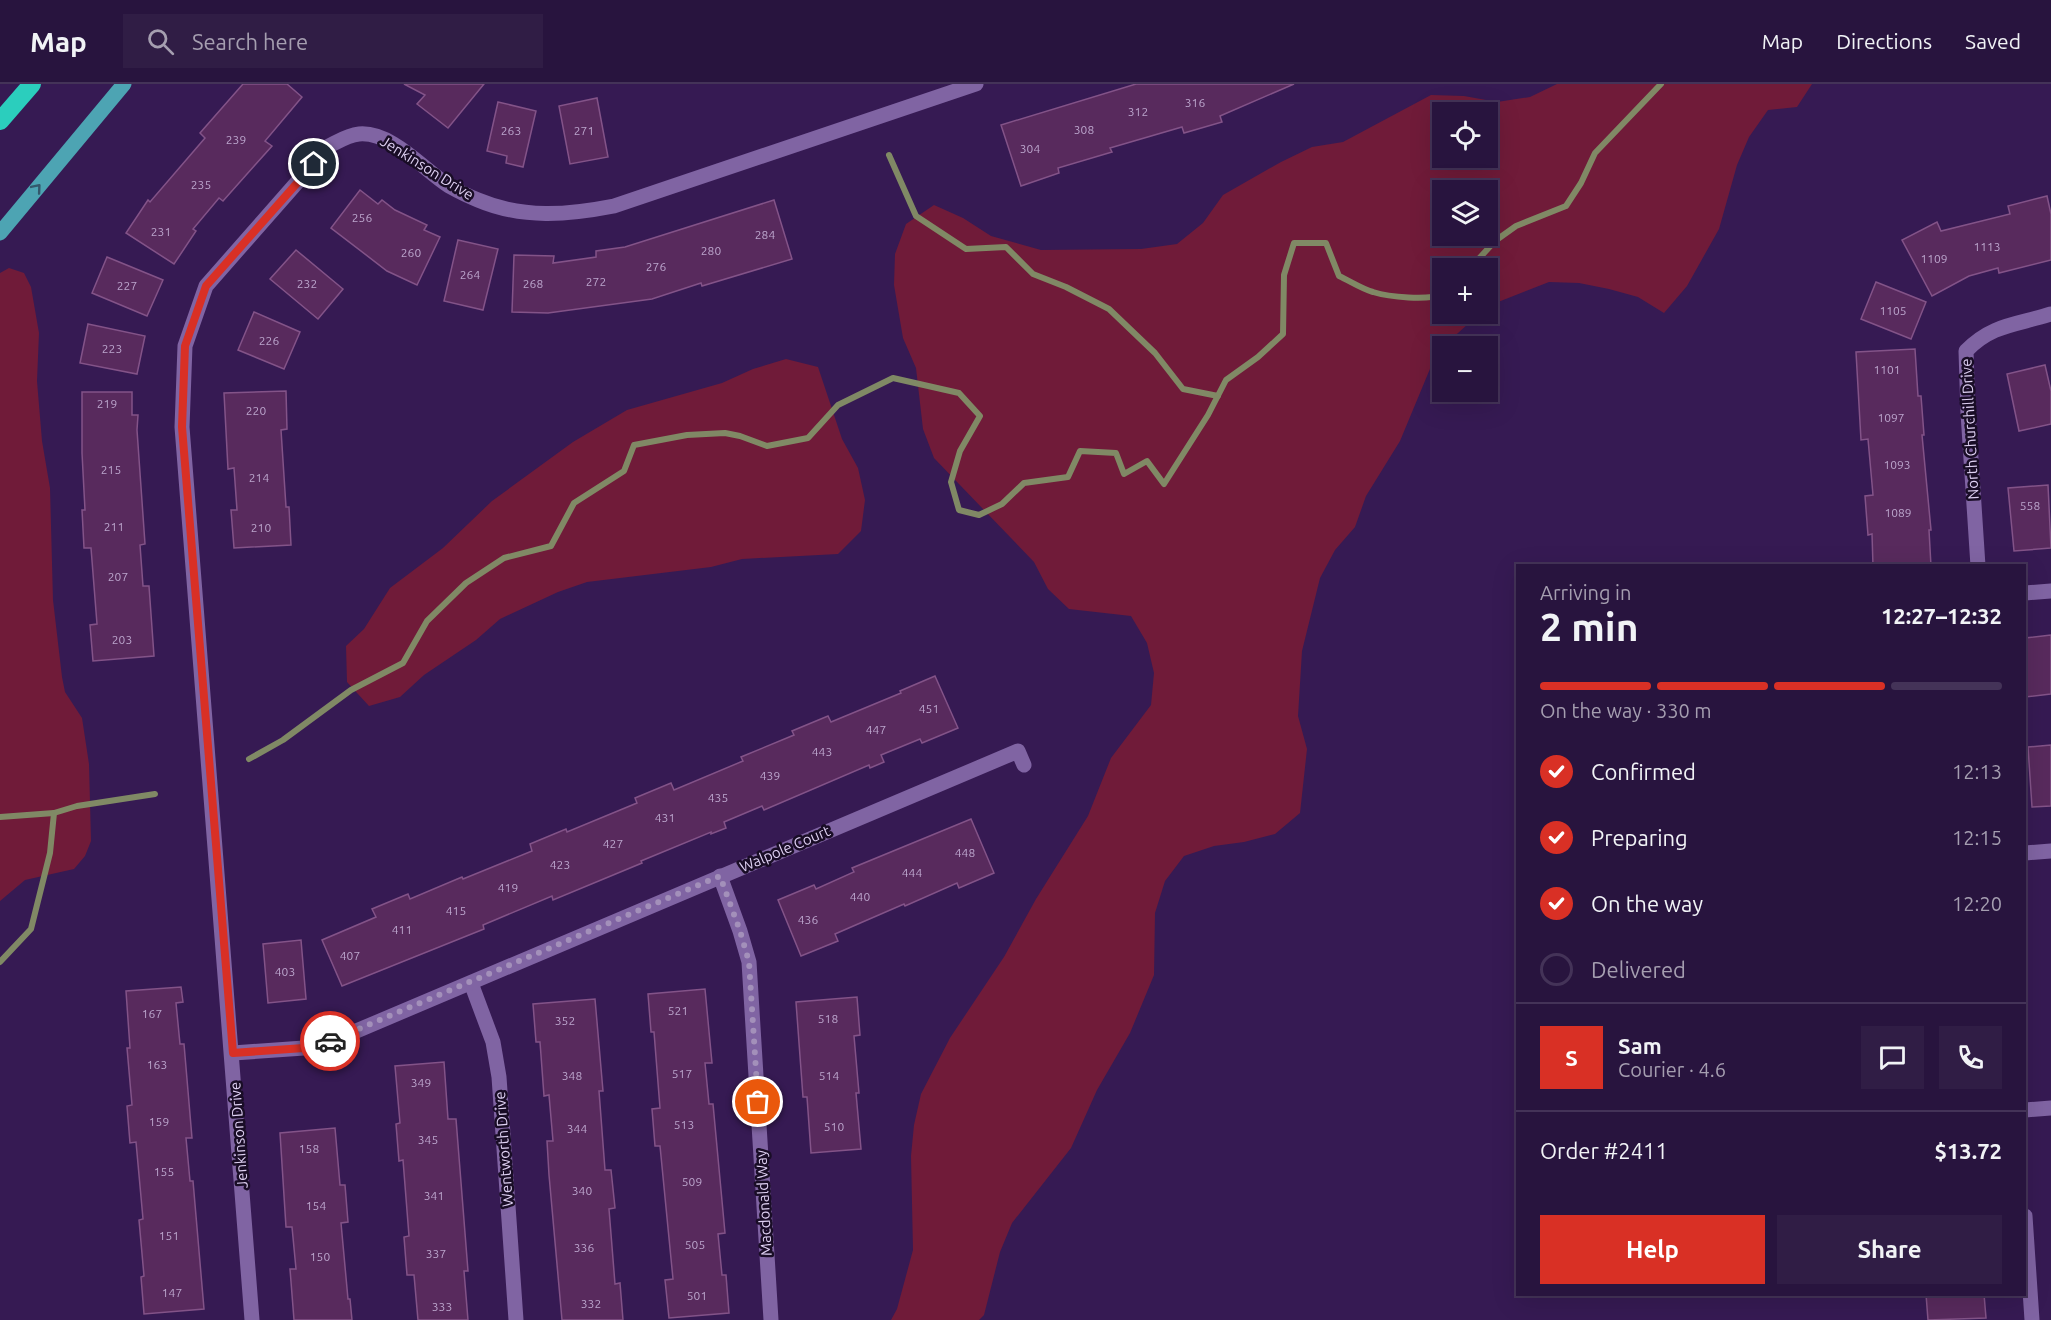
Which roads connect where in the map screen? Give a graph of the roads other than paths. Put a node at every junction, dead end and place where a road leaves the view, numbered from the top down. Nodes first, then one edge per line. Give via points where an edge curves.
1 (32, 84) edge
2 (123, 84) edge
3 (976, 84) edge
4 (947, 88) edge
5 (0, 121) edge
6 (0, 233) edge
7 (2051, 314) edge
8 (1978, 564) edge
9 (2051, 591) edge
10 (2026, 593) edge
11 (1024, 765) dead end
12 (2051, 851) edge
13 (2026, 853) edge
14 (720, 876) junction
15 (471, 983) junction
16 (233, 1053) junction
17 (2051, 1108) edge
18 (2026, 1110) edge
19 (2026, 1231) edge
20 (252, 1320) edge
21 (516, 1320) edge
22 (771, 1320) edge
23 (2032, 1320) edge

1 - 5 highway
6 -> 2 main road
3 - 4 street, Jenkinson Drive
4 - 16 street, Jenkinson Drive via 614,206 576,213 538,215 479,201 377,136 343,138 329,146 206,286 185,346 182,427
7 - 8 street, North Churchill Drive via 1986,333 1966,351
9 - 10 street
11 - 14 street, Walpole Court via 1018,751
12 - 13 street
14 - 15 street, Walpole Court
14 - 22 street, Macdonald Way via 749,962
15 - 16 street, Walpole Court via 335,1040 304,1048
15 - 21 street, Wentworth Drive via 493,1042 499,1077
16 - 20 street, Jenkinson Drive
17 - 18 street
19 - 23 street

